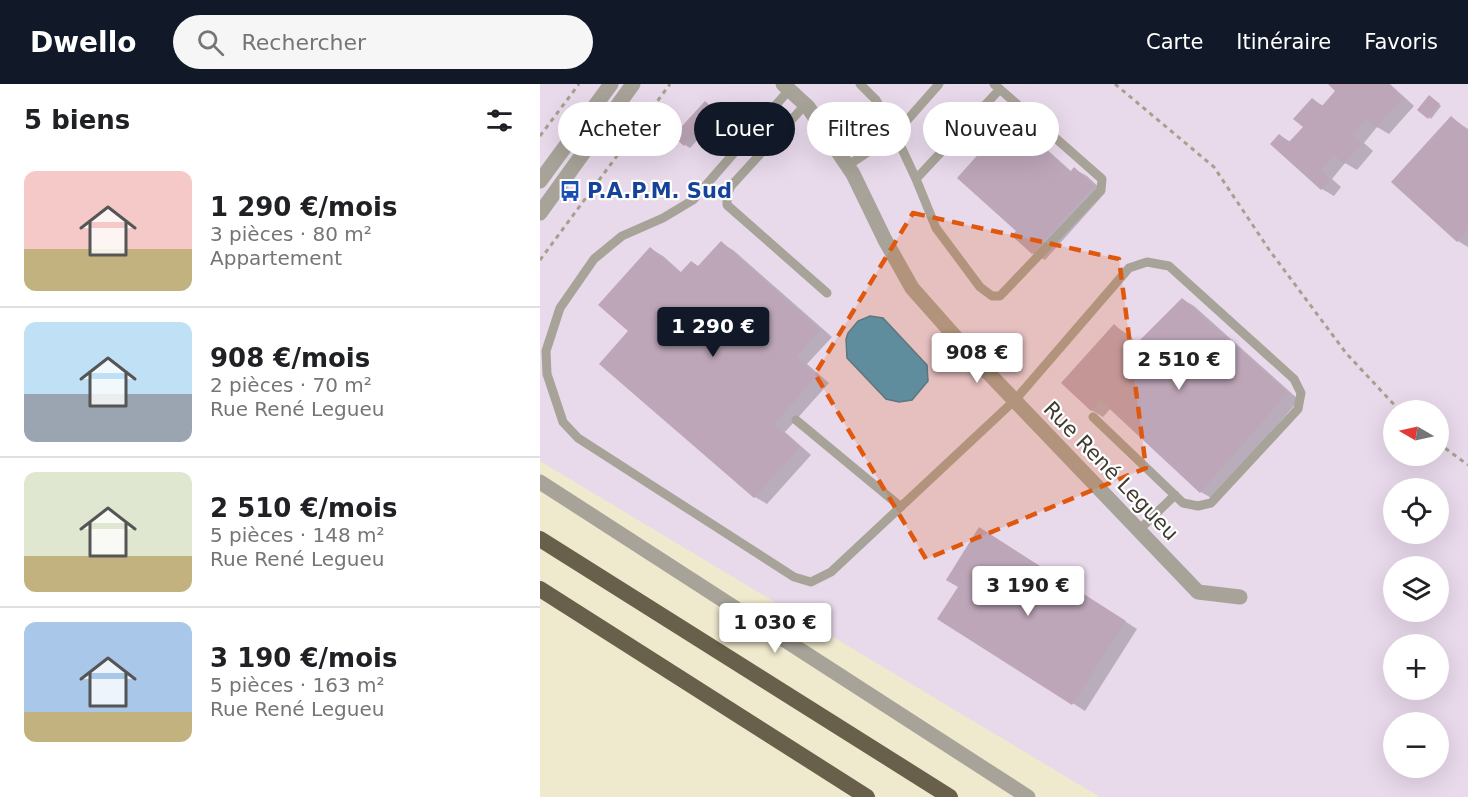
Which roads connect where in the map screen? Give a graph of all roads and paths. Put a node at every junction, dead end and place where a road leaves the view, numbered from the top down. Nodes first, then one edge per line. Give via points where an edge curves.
1 (579, 84) edge
2 (611, 84) edge
3 (633, 84) edge
4 (670, 84) edge
5 (860, 84) edge
6 (939, 84) edge
7 (1115, 84) edge
8 (786, 87) edge
9 (997, 87) edge
10 (877, 102) edge
11 (805, 105) junction
12 (911, 116) edge
13 (540, 136) edge
14 (862, 156) edge
15 (905, 156) edge
16 (847, 166) junction
17 (916, 179) junction
18 (540, 181) edge
19 (540, 213) edge
20 (540, 260) edge
21 (827, 292) dead end
22 (1015, 400) junction
23 (1391, 400) edge
24 (1093, 417) dead end
25 (796, 420) dead end
26 (1449, 451) edge
27 (1468, 465) edge
28 (540, 482) edge
29 (1175, 495) junction
30 (901, 507) junction
31 (1139, 530) junction
32 (540, 539) edge
33 (540, 589) edge
34 (1240, 597) dead end
35 (867, 797) edge
36 (950, 797) edge
37 (1028, 797) edge

1 - 13 path
2 - 18 street
3 - 19 street
4 - 20 path
5 - 10 lane
6 - 12 lane
7 - 23 path via 1214,167 1270,251 1346,352
8 - 11 street, Rue René Legueu
8 - 30 lane via 693,200 622,236 594,259 560,308 546,351 547,375 563,422 578,438 794,577 811,582 831,572
9 - 17 lane
9 - 17 lane via 1102,178 1101,190 1000,296 992,296 980,287 936,228
11 - 16 street, Rue René Legueu
11 - 21 lane via 731,186 727,205
14 - 16 lane
15 - 17 lane
16 - 22 street, Rue René Legueu via 912,288
22 - 29 lane via 1129,268 1147,262 1169,266 1294,379 1301,393 1298,409 1211,503 1183,503
22 - 30 lane
22 - 31 street, Rue René Legueu
24 - 29 lane
25 - 30 lane
26 - 27 path
28 - 37 street
29 - 31 lane
31 - 34 street, Rue René Legueu via 1198,592
32 - 36 highway
33 - 35 highway

